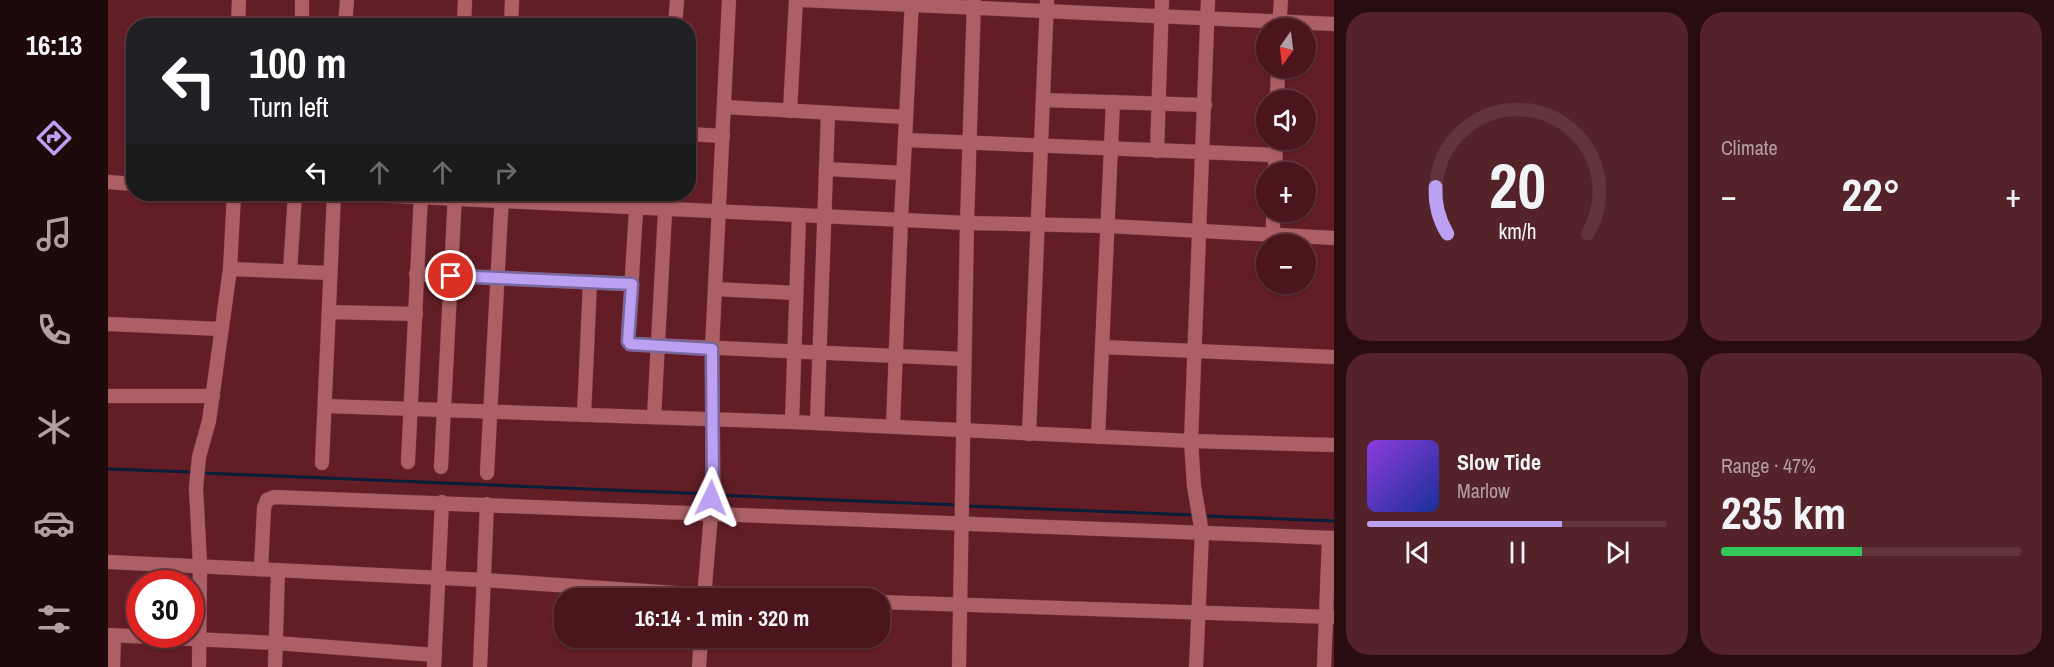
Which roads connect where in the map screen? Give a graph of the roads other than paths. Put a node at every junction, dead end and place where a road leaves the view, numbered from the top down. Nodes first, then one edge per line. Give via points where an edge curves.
1 (239, 0) edge
2 (302, 0) edge
3 (346, 0) edge
4 (465, 0) edge
5 (512, 0) edge
6 (677, 0) edge
7 (729, 0) edge
8 (796, 0) edge
9 (801, 0) edge
10 (1162, 0) edge
11 (1208, 0) edge
12 (1281, 0) edge
13 (912, 3) edge
14 (974, 4) edge
15 (1047, 6) edge
16 (1161, 16) junction
17 (238, 18) edge
18 (302, 18) edge
19 (345, 18) edge
20 (464, 18) edge
21 (511, 18) edge
22 (676, 18) edge
23 (1280, 18) edge
24 (1208, 19) junction
25 (1256, 23) edge
26 (1316, 24) edge
27 (1334, 24) edge
28 (1043, 100) junction
29 (1113, 102) junction
30 (1157, 103) junction
31 (1205, 105) junction
32 (724, 106) junction
33 (790, 111) junction
34 (828, 114) junction
35 (906, 117) junction
36 (696, 134) edge
37 (723, 136) junction
38 (905, 140) junction
39 (968, 144) junction
40 (1040, 146) junction
41 (1111, 149) junction
42 (1275, 150) edge
43 (1157, 151) junction
44 (1203, 152) junction
45 (1275, 155) junction
46 (1275, 162) edge
47 (826, 169) junction
48 (903, 172) junction
49 (108, 182) edge
50 (126, 183) edge
51 (234, 201) edge
52 (295, 201) edge
53 (334, 201) edge
54 (421, 201) edge
55 (455, 201) edge
56 (501, 201) edge
57 (637, 201) edge
58 (640, 201) edge
59 (666, 201) edge
60 (665, 208) junction
61 (719, 211) junction
62 (799, 215) junction
63 (824, 216) junction
64 (901, 219) junction
65 (967, 223) junction
66 (1037, 224) junction
67 (1107, 226) junction
68 (1200, 231) junction
69 (1256, 234) edge
70 (1316, 237) edge
71 (1334, 238) edge
72 (230, 269) junction
73 (290, 272) junction
74 (330, 273) junction
75 (416, 274) junction
76 (451, 276) junction
77 (497, 278) junction
78 (590, 282) junction
79 (632, 284) junction
80 (715, 289) junction
81 (796, 292) junction
82 (329, 312) junction
83 (416, 314) junction
84 (108, 324) edge
85 (221, 329) junction
86 (657, 346) junction
87 (1102, 347) junction
88 (712, 349) junction
89 (794, 352) junction
90 (1195, 352) junction
91 (820, 353) junction
92 (896, 357) junction
93 (1334, 357) edge
94 (964, 359) junction
95 (108, 396) edge
96 (213, 396) junction
97 (325, 406) junction
98 (411, 408) junction
99 (444, 410) junction
100 (490, 411) junction
101 (584, 415) junction
102 (654, 417) junction
103 (711, 420) junction
104 (792, 422) junction
105 (817, 423) junction
106 (893, 426) junction
107 (963, 430) junction
108 (1029, 434) junction
109 (1098, 437) junction
110 (1191, 441) junction
111 (1334, 445) edge
112 (408, 462) dead end
113 (322, 463) dead end
114 (441, 467) dead end
115 (487, 473) dead end
116 (442, 502) junction
117 (487, 504) junction
118 (710, 514) junction
119 (961, 523) junction
120 (1203, 533) junction
121 (1331, 538) edge
122 (108, 562) edge
123 (200, 565) junction
124 (200, 570) edge
125 (261, 570) junction
126 (278, 570) junction
127 (438, 579) junction
128 (484, 580) junction
129 (588, 588) edge
130 (705, 588) edge
131 (890, 602) edge
132 (960, 605) junction
133 (1199, 614) junction
134 (1330, 617) edge
135 (111, 635) edge
136 (126, 636) edge
137 (204, 639) edge
138 (276, 643) junction
139 (200, 648) edge
140 (700, 648) edge
141 (434, 661) edge
142 (113, 667) edge
143 (199, 667) edge
144 (275, 667) edge
145 (480, 667) edge
146 (699, 667) edge
147 (959, 667) edge
148 (1196, 667) edge
149 (1324, 667) edge

1 - 17 street
2 - 18 street
3 - 19 street
4 - 20 street
5 - 21 street
6 - 22 street
7 - 32 street
8 - 33 street
9 - 13 street
10 - 16 street
11 - 24 street
12 - 23 street
13 - 14 street
13 - 35 street
14 - 15 street
14 - 39 street
15 - 16 street
15 - 28 street
16 - 24 street
16 - 30 street
24 - 25 street
24 - 31 street
26 - 27 street
28 - 29 street
28 - 40 street
29 - 30 street
29 - 41 street
30 - 31 street
30 - 43 street
31 - 44 street
32 - 33 street
32 - 37 street
33 - 34 street
34 - 35 street
34 - 47 street
35 - 38 street
36 - 37 street
37 - 61 street
38 - 39 street
38 - 48 street
39 - 40 street
39 - 65 street
40 - 41 street
40 - 66 street
41 - 43 street
41 - 67 street
42 - 45 street
43 - 44 street
44 - 45 street
44 - 68 street
45 - 46 street
47 - 48 street
47 - 63 street
48 - 64 street
49 - 50 street
51 - 72 street
52 - 73 street
53 - 74 street
54 - 75 street
55 - 76 street
56 - 77 street
57 - 79 street
58 - 60 street
59 - 60 street
60 - 61 street
60 - 86 street
61 - 62 street
61 - 80 street
62 - 63 street
62 - 81 street
63 - 64 street
63 - 91 street
64 - 65 street
64 - 92 street
65 - 66 street
65 - 94 street
66 - 67 street
66 - 108 street
67 - 68 street
67 - 87 street
68 - 69 street
68 - 90 street
70 - 71 street
72 - 73 street
72 - 85 street
73 - 74 street
74 - 82 street
75 - 76 street
75 - 83 street
76 - 77 street
76 - 99 street
77 - 78 street
77 - 100 street
78 - 79 street
78 - 101 street
79 - 86 street via 628,341 633,345
80 - 81 street
80 - 88 street
81 - 89 street
82 - 83 street
82 - 97 street
83 - 98 street
84 - 85 street
85 - 96 street
86 - 88 street
86 - 102 street
87 - 90 street
87 - 109 street
88 - 89 street
88 - 103 street
89 - 91 street
89 - 104 street
90 - 93 street
90 - 110 street
91 - 92 street
91 - 105 street
92 - 94 street
92 - 106 street
94 - 107 street
95 - 96 street
96 - 123 street via 196,489
97 - 98 street
97 - 113 street
98 - 99 street
98 - 112 street
99 - 100 street
99 - 114 street
100 - 101 street
100 - 115 street
101 - 102 street
102 - 103 street
103 - 104 street
103 - 118 street
104 - 105 street
105 - 106 street
106 - 107 street
107 - 108 street
107 - 119 street
108 - 109 street
109 - 110 street
110 - 111 street
110 - 120 street
116 - 117 street
116 - 125 street via 274,497 264,508
116 - 127 street
117 - 118 street
117 - 128 street
118 - 119 street
118 - 130 street
119 - 120 street
119 - 132 street
120 - 121 street
120 - 133 street
121 - 134 street
122 - 123 street
123 - 124 street
123 - 125 street
125 - 126 street
126 - 127 street
126 - 138 street
127 - 128 street
127 - 141 street
128 - 129 street
128 - 145 street
131 - 132 street
132 - 133 street
132 - 147 street
133 - 134 street
133 - 148 street
134 - 149 street
135 - 136 street
135 - 142 street
137 - 138 street
138 - 141 street
138 - 144 street
139 - 143 street
140 - 146 street

